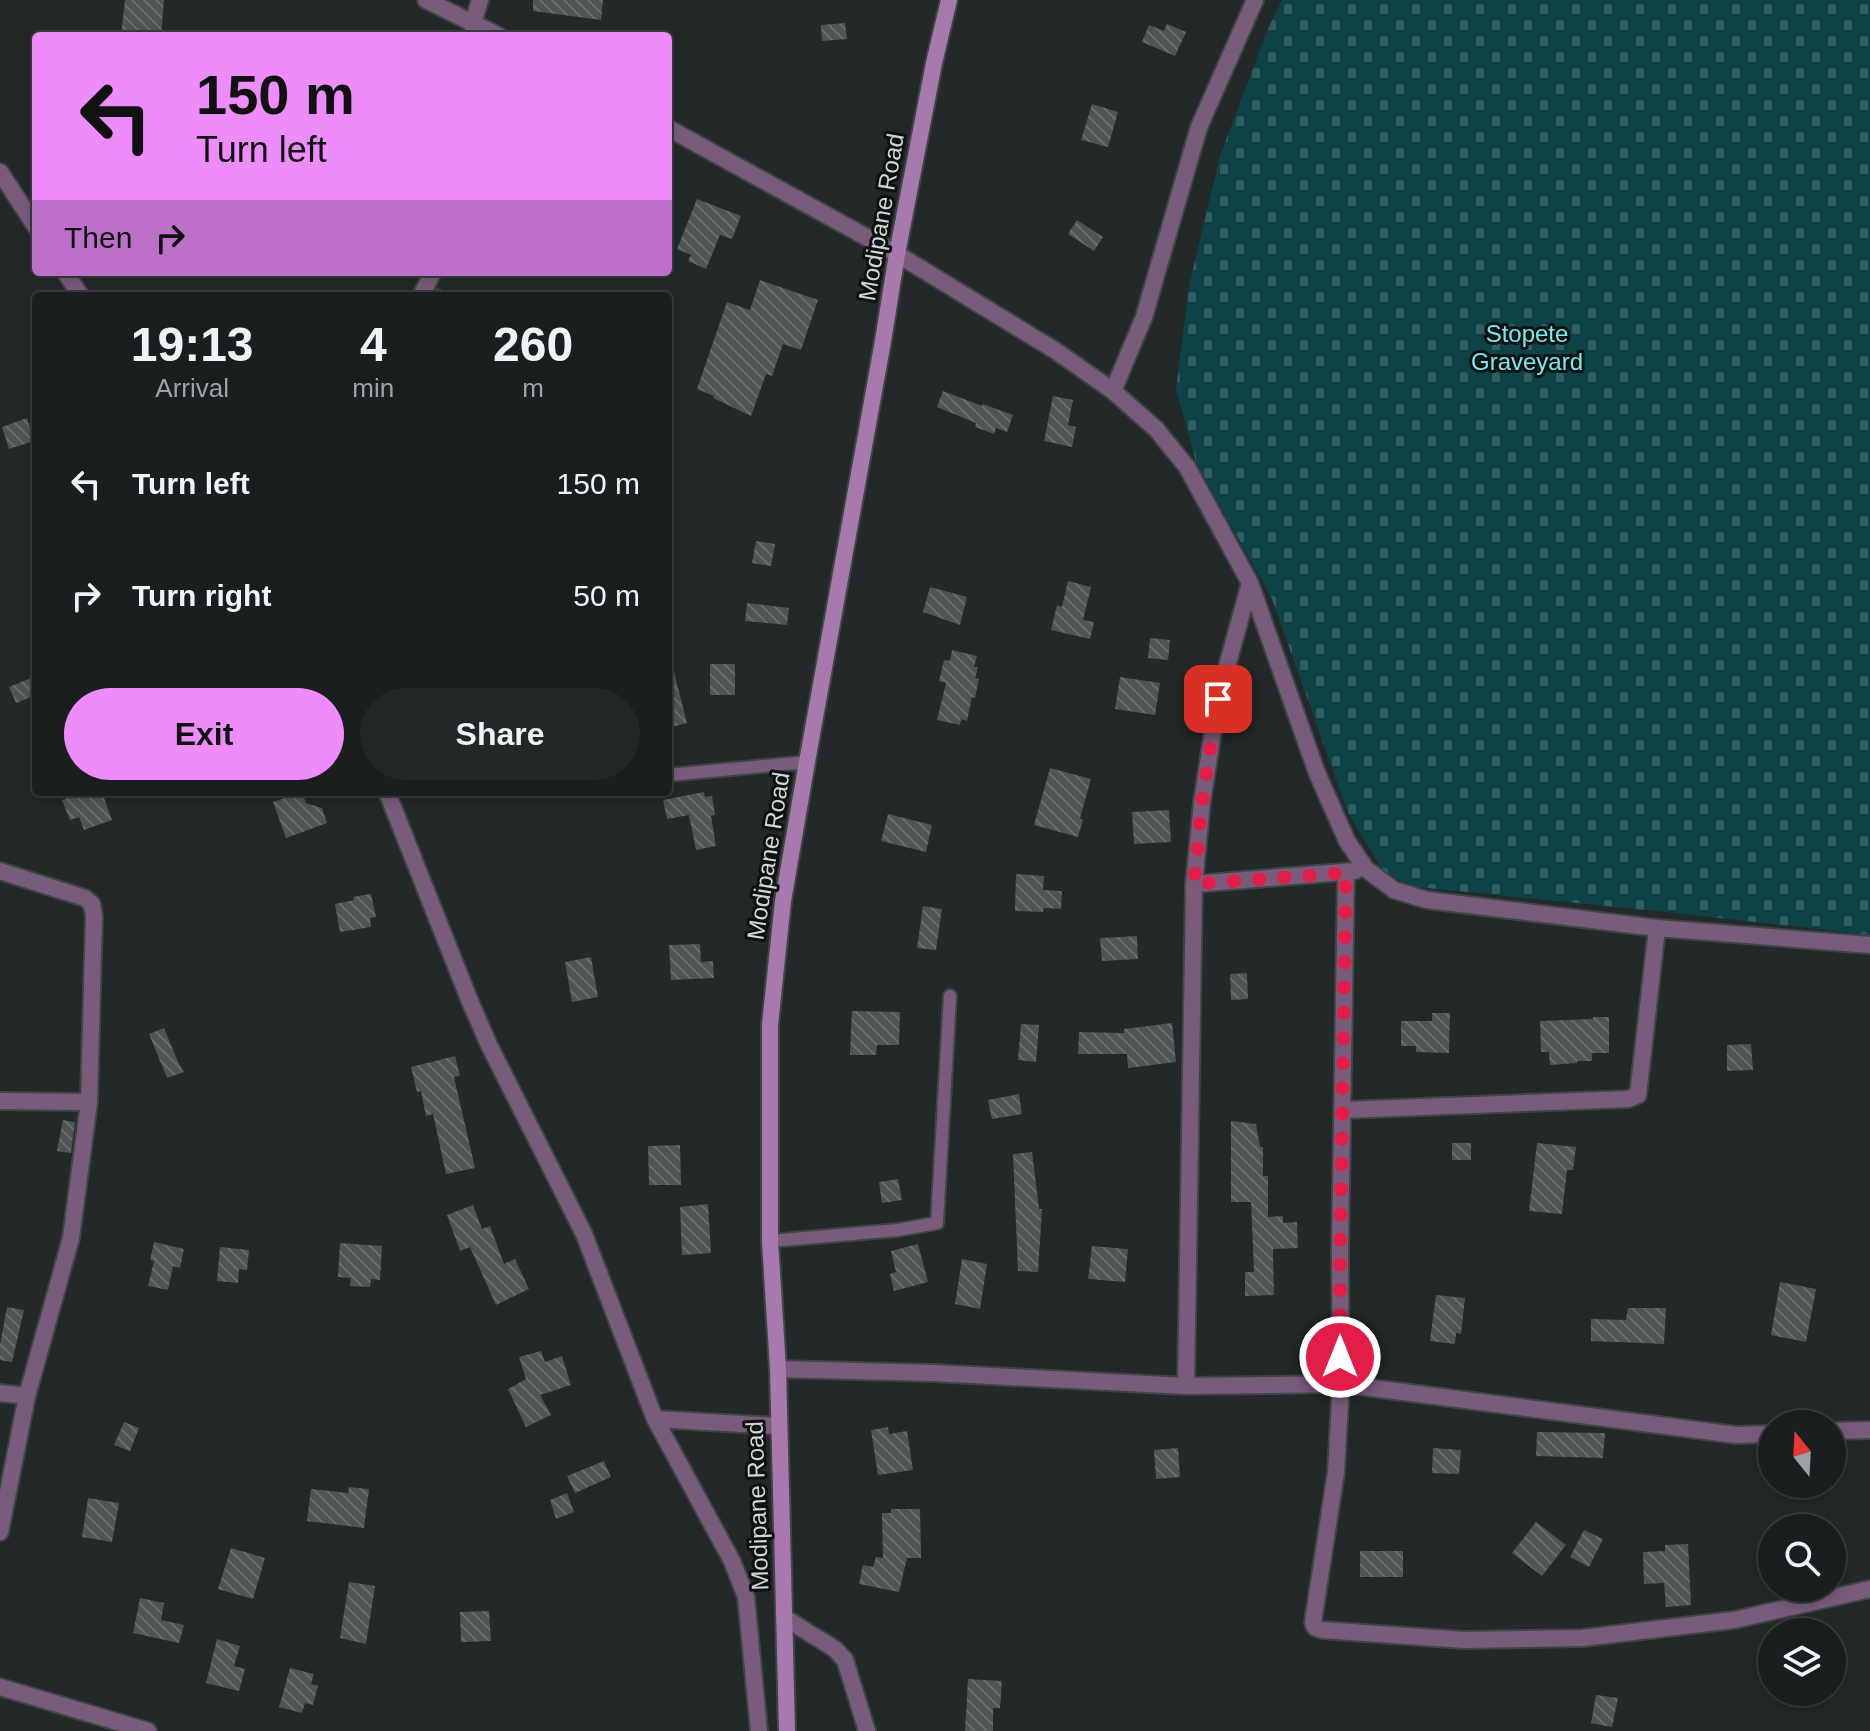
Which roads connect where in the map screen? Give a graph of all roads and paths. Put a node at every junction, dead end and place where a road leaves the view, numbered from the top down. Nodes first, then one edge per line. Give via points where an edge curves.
1 (426, 0) edge
2 (480, 0) edge
3 (949, 0) edge
4 (1255, 0) edge
5 (474, 29) edge
6 (672, 130) edge
7 (0, 172) edge
8 (32, 221) edge
9 (897, 254) junction
10 (1113, 391) junction
11 (1250, 583) junction
12 (807, 762) junction
13 (672, 775) edge
14 (389, 796) edge
15 (1366, 869) junction
16 (0, 871) edge
17 (1346, 873) junction
18 (1194, 884) junction
19 (1657, 928) junction
20 (1870, 945) edge
21 (950, 996) dead end
22 (0, 1101) edge
23 (89, 1102) junction
24 (1343, 1110) junction
25 (770, 1241) junction
26 (778, 1369) junction
27 (1341, 1384) junction
28 (1186, 1386) junction
29 (0, 1393) edge
30 (27, 1396) junction
31 (655, 1419) junction
32 (778, 1426) junction
33 (1870, 1430) edge
34 (1846, 1431) edge
35 (1758, 1434) edge
36 (0, 1532) edge
37 (1870, 1589) edge
38 (785, 1618) junction
39 (0, 1687) edge
40 (148, 1731) edge
41 (759, 1731) edge
42 (787, 1731) edge
43 (867, 1731) edge

1 - 5 street
2 - 5 street
3 - 9 main road, Modipane Road
4 - 10 street via 1199,127 1144,317
6 - 9 street
7 - 8 street
9 - 10 street
9 - 12 main road, Modipane Road
10 - 11 street via 1156,429 1187,467
11 - 15 street via 1317,773 1347,841
11 - 18 street via 1218,699
12 - 13 lane
12 - 25 main road, Modipane Road via 783,901 770,1025
14 - 31 street via 489,1045 584,1234
15 - 17 street
15 - 19 street via 1394,890 1427,900
16 - 23 street via 92,904
17 - 18 street
17 - 24 street
18 - 28 street
19 - 20 street
19 - 24 street via 1638,1095
21 - 25 lane via 937,1223
22 - 23 street
23 - 30 street via 71,1238
24 - 27 street
25 - 26 main road, Modipane Road
26 - 28 street
26 - 32 main road, Modipane Road
27 - 28 street
27 - 35 street
27 - 37 street via 1336,1472 1313,1622 1317,1629 1464,1640 1582,1638 1734,1620
29 - 30 street
30 - 36 street
31 - 32 street
31 - 41 street via 746,1597
32 - 38 main road, Modipane Road
33 - 34 street
38 - 42 main road, Modipane Road
38 - 43 street via 845,1660
39 - 40 street

